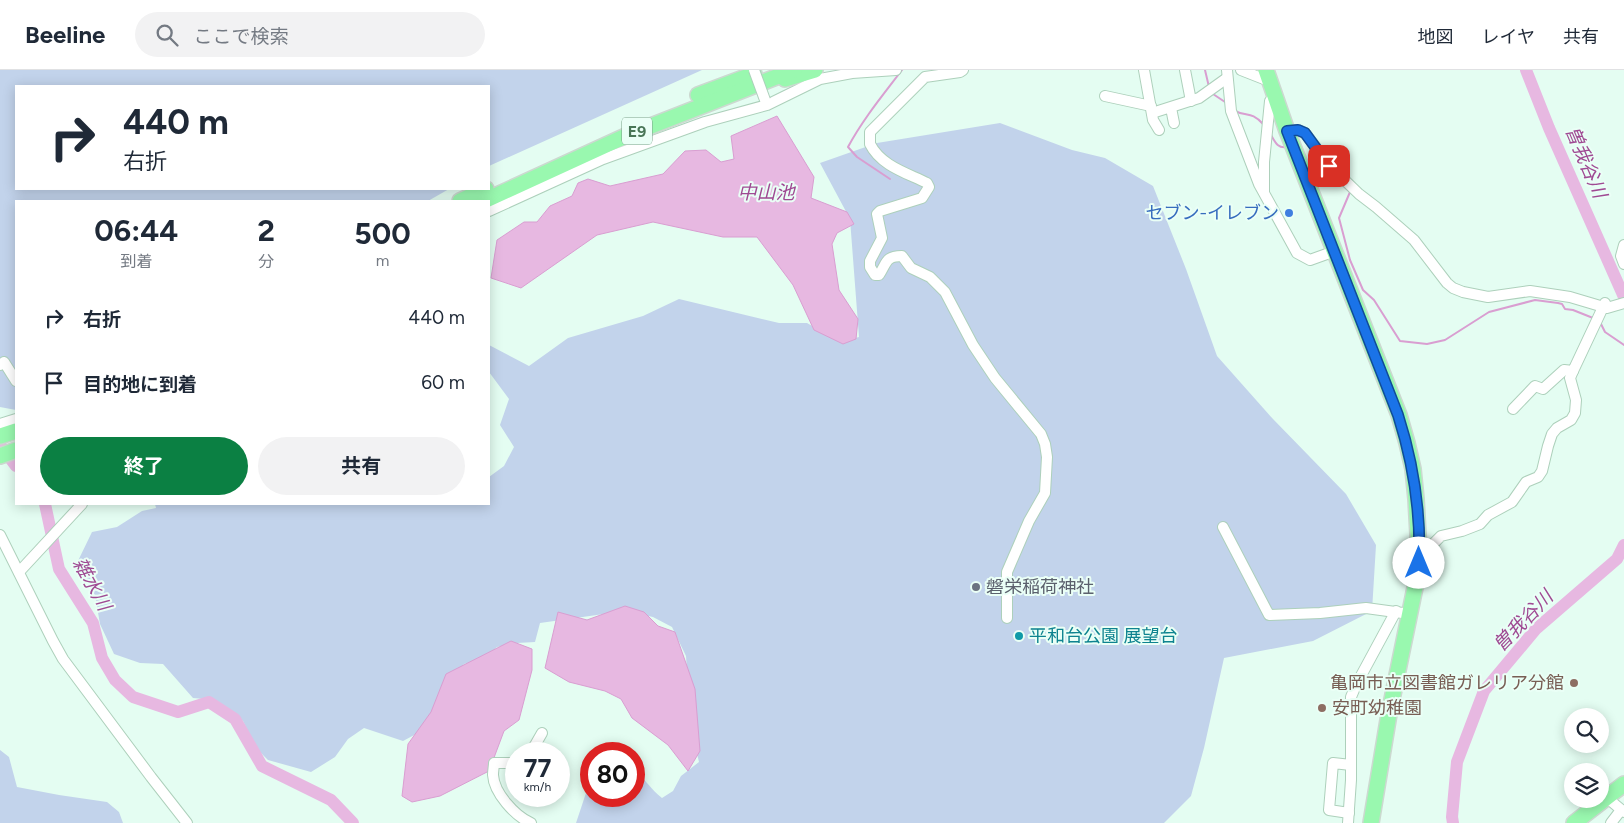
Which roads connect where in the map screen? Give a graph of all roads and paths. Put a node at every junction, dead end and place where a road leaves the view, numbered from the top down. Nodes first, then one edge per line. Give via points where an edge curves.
1 (755, 70) edge
2 (764, 70) edge
3 (794, 70) edge
4 (815, 70) edge
5 (896, 70) edge
6 (963, 70) edge
7 (1144, 70) edge
8 (1185, 70) edge
9 (1242, 70) edge
10 (1227, 74) edge
11 (1268, 75) edge
12 (741, 79) junction
13 (1105, 96) dead end
14 (1275, 96) junction
15 (1191, 101) junction
16 (766, 102) junction
17 (1171, 108) junction
18 (1151, 110) junction
19 (663, 120) junction
20 (1174, 123) dead end
21 (1159, 130) dead end
22 (1287, 131) junction
23 (490, 187) edge
24 (484, 190) edge
25 (1263, 193) junction
26 (462, 200) edge
27 (486, 200) edge
28 (490, 211) edge
29 (1624, 245) edge
30 (1334, 251) junction
31 (1624, 264) edge
32 (1624, 303) edge
33 (1605, 308) junction
34 (0, 364) edge
35 (1572, 371) junction
36 (15, 379) edge
37 (1513, 409) dead end
38 (15, 419) edge
39 (0, 424) edge
40 (15, 431) edge
41 (0, 436) edge
42 (15, 450) edge
43 (0, 456) edge
44 (81, 505) edge
45 (1223, 527) dead end
46 (0, 534) edge
47 (1419, 552) junction
48 (19, 572) junction
49 (1403, 613) junction
50 (1007, 618) dead end
51 (542, 733) dead end
52 (537, 742) edge
53 (505, 763) edge
54 (1351, 765) junction
55 (1624, 784) edge
56 (1609, 795) edge
57 (505, 800) edge
58 (1609, 800) edge
59 (509, 807) edge
60 (1592, 808) edge
61 (1622, 811) edge
62 (1348, 818) edge
63 (187, 823) edge
64 (531, 823) edge
65 (1371, 823) edge
66 (1574, 823) edge
67 (1611, 823) edge

1 - 12 highway
1 - 16 street, bridge
2 - 12 highway, E9
3 - 19 highway, E9
4 - 19 highway
5 - 16 street via 820,79
6 - 50 street via 925,77 870,132 870,144 885,161 929,187 922,198 877,214 882,238 870,261 875,275 879,275 888,260 902,256 911,268 936,281 995,378 1041,434 1045,444 1045,493 1007,572
7 - 18 street
8 - 15 street
9 - 11 street
10 - 15 street
10 - 25 street via 1232,111
11 - 14 highway
12 - 23 highway, E9 via 624,126
13 - 18 street
14 - 22 highway
14 - 25 street via 1270,101
15 - 17 street
16 - 28 street via 602,159
17 - 18 street
17 - 20 street
18 - 21 street
19 - 27 highway, E9
22 - 30 highway
22 - 33 street via 1305,133 1329,166 1414,240 1453,288 1488,297 1522,291 1539,292
24 - 26 highway, E9
25 - 30 street via 1297,254 1310,260
29 - 31 street via 1621,256
30 - 47 highway via 1407,442 1413,469
32 - 33 street
33 - 35 street
34 - 36 street via 4,362
35 - 37 street via 1564,370 1542,389 1535,386
35 - 47 street via 1570,378 1576,400 1574,413 1571,420 1552,434 1538,477 1526,482 1512,502 1488,515 1480,524 1441,536 1426,551
38 - 39 street
40 - 41 highway
42 - 43 highway
44 - 48 street
45 - 49 street via 1269,615 1366,608
46 - 48 street
47 - 49 highway via 1418,573
48 - 63 street via 63,658
49 - 54 street via 1353,691
49 - 65 highway
51 - 52 street
53 - 57 street via 494,763 493,776
54 - 62 street
54 - 62 street via 1333,762 1329,810
55 - 56 highway
58 - 61 street
59 - 64 street
60 - 66 highway
61 - 67 street

